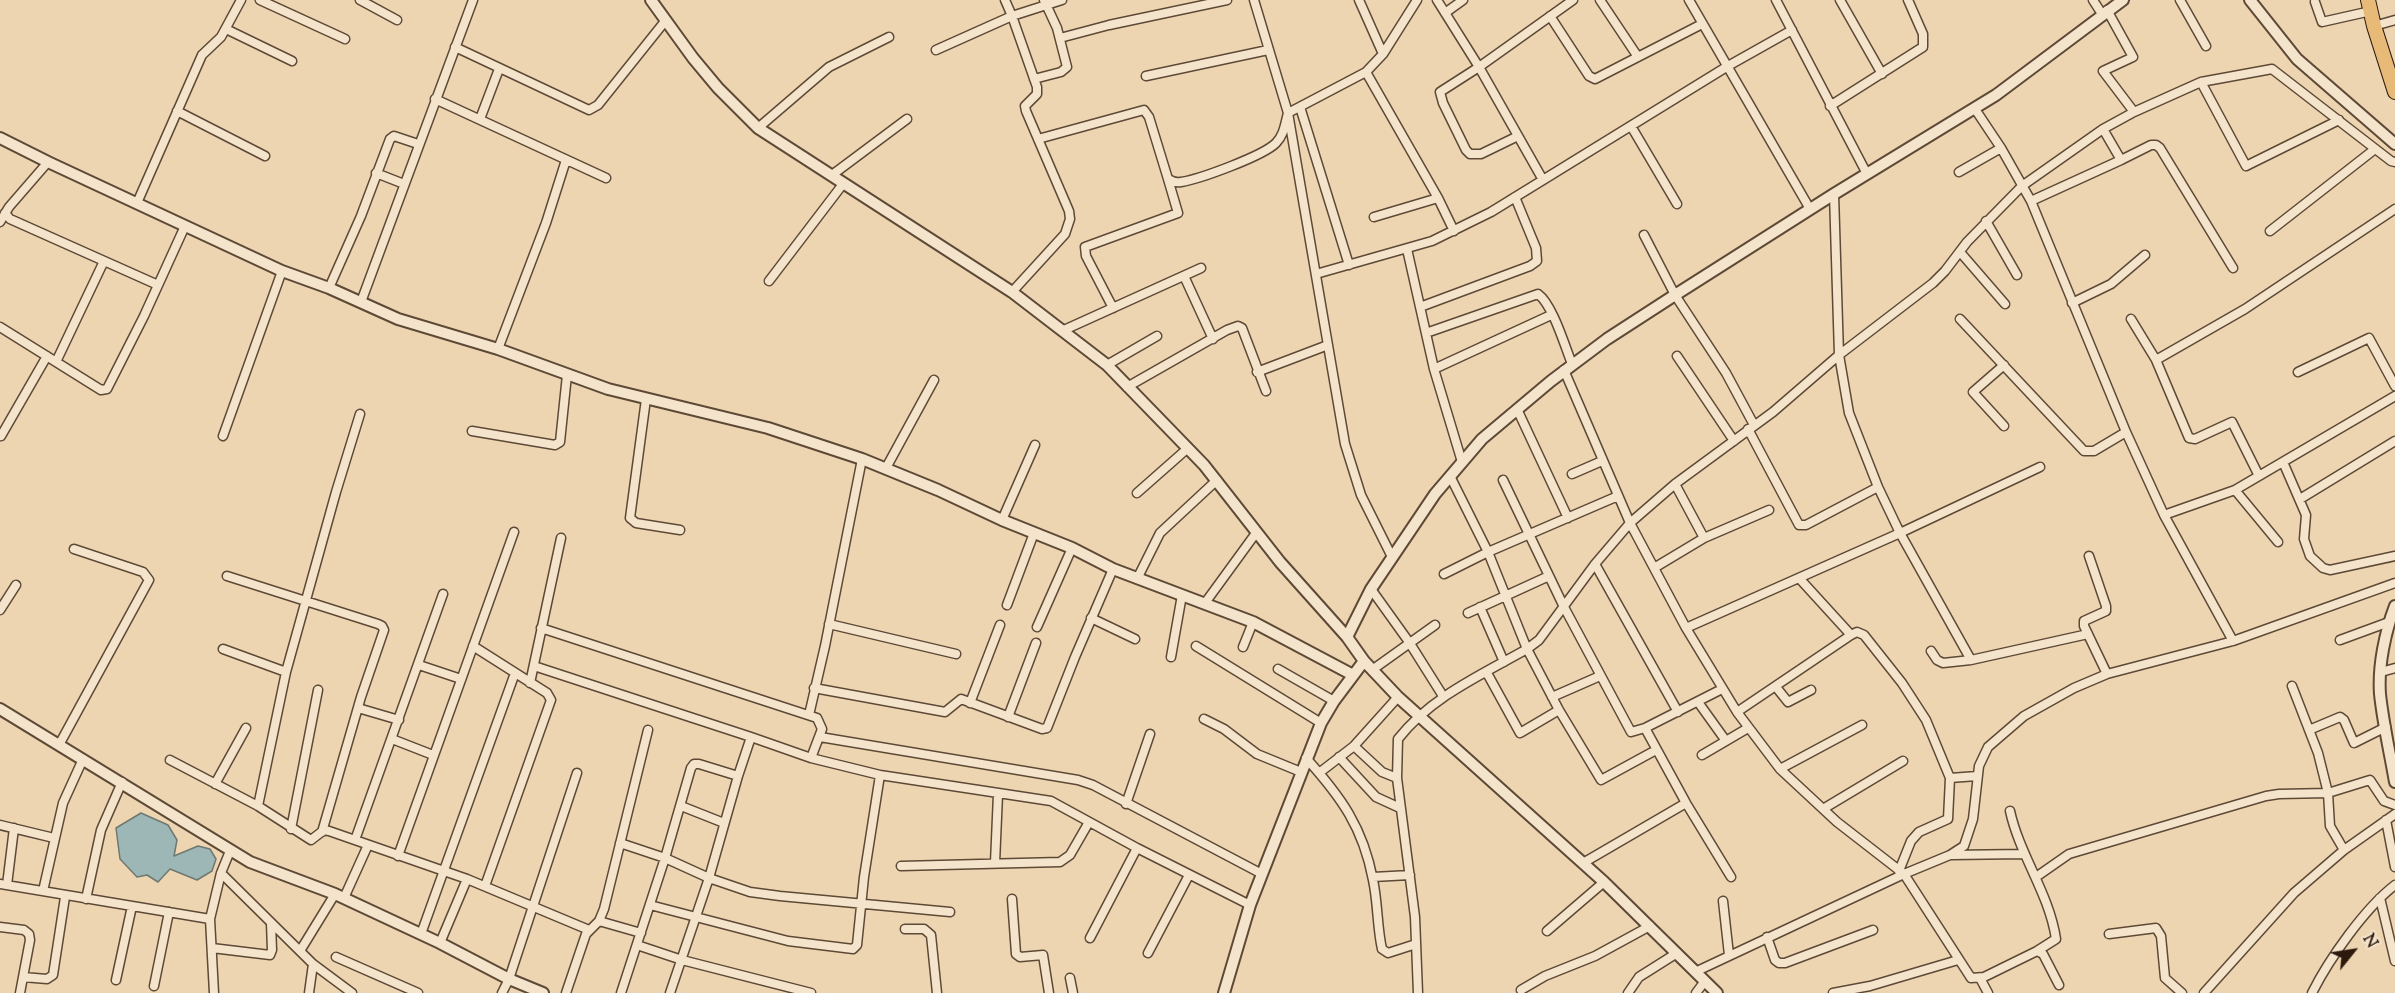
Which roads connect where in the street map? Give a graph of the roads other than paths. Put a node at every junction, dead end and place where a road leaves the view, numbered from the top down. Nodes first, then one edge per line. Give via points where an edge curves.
1 (241, 0) edge
2 (260, 0) edge
3 (473, 0) edge
4 (651, 0) edge
5 (1005, 0) edge
6 (1062, 0) edge
7 (1227, 0) edge
8 (1254, 0) edge
9 (1359, 0) edge
10 (1417, 0) edge
11 (1437, 0) edge
12 (1463, 0) edge
13 (1573, 0) edge
14 (1600, 0) edge
15 (1689, 0) edge
16 (1776, 0) edge
17 (1840, 0) edge
18 (1908, 0) edge
19 (2093, 0) edge
20 (2123, 0) edge
21 (2180, 0) edge
22 (2250, 0) edge
23 (362, 1) edge
24 (1045, 2) edge
25 (2315, 2) dead end
26 (2369, 5) edge
27 (2105, 12) junction
28 (1445, 13) junction
29 (1012, 16) junction
30 (1550, 16) junction
31 (397, 20) dead end
32 (666, 20) junction
33 (2395, 20) edge
34 (1702, 24) junction
35 (2374, 26) junction
36 (226, 29) junction
37 (1792, 30) junction
38 (889, 37) dead end
39 (1060, 38) junction
40 (345, 39) dead end
41 (2206, 46) dead end
42 (455, 47) junction
43 (936, 50) dead end
44 (1268, 51) junction
45 (1383, 54) junction
46 (1638, 57) junction
47 (292, 61) dead end
48 (1728, 66) junction
49 (1479, 67) junction
50 (499, 69) junction
51 (1366, 72) junction
52 (1882, 74) junction
53 (1146, 76) dead end
54 (1034, 79) junction
55 (2201, 82) junction
56 (2395, 92) edge
57 (435, 99) junction
58 (1830, 106) junction
59 (1300, 107) junction
60 (1975, 109) junction
61 (177, 111) junction
62 (2134, 112) junction
63 (1288, 113) junction
64 (480, 119) junction
65 (907, 119) dead end
66 (2338, 120) junction
67 (1631, 126) junction
68 (759, 128) junction
69 (2103, 129) junction
70 (1518, 136) junction
71 (0, 138) edge
72 (1038, 139) junction
73 (418, 144) junction
74 (2395, 144) edge
75 (2001, 148) junction
76 (2375, 148) junction
77 (265, 156) dead end
78 (566, 160) junction
79 (2121, 160) junction
80 (48, 162) junction
81 (2395, 162) edge
82 (376, 172) junction
83 (1959, 172) dead end
84 (1867, 174) junction
85 (832, 175) junction
86 (606, 178) dead end
87 (1168, 179) junction
88 (1543, 180) junction
89 (404, 184) junction
90 (843, 184) junction
91 (2022, 186) junction
92 (1834, 194) junction
93 (1515, 197) junction
94 (1438, 198) junction
95 (2031, 201) junction
96 (137, 203) junction
97 (1677, 204) dead end
98 (1810, 209) junction
99 (2395, 209) edge
100 (5, 213) junction
101 (1374, 218) dead end
102 (1986, 221) junction
103 (0, 222) edge
104 (185, 226) junction
105 (1454, 231) junction
106 (2270, 231) dead end
107 (1644, 235) dead end
108 (1407, 249) junction
109 (1960, 252) junction
110 (2145, 255) dead end
111 (104, 261) junction
112 (1349, 265) junction
113 (1201, 268) dead end
114 (2233, 268) dead end
115 (282, 271) junction
116 (1316, 274) junction
117 (2017, 275) dead end
118 (1184, 276) junction
119 (769, 280) dead end
120 (158, 285) junction
121 (329, 288) junction
122 (1012, 292) junction
123 (1675, 295) junction
124 (361, 302) junction
125 (2072, 303) junction
126 (2006, 304) dead end
127 (1420, 307) junction
128 (1113, 308) junction
129 (1551, 315) junction
130 (1960, 319) dead end
131 (2132, 319) dead end
132 (0, 327) edge
133 (1064, 330) junction
134 (1426, 333) junction
135 (1157, 336) dead end
136 (1213, 339) junction
137 (1328, 345) junction
138 (498, 349) junction
139 (1839, 355) junction
140 (47, 356) junction
141 (1677, 356) dead end
142 (2156, 360) junction
143 (57, 362) junction
144 (1107, 365) junction
145 (2004, 365) junction
146 (1568, 367) junction
147 (1434, 369) junction
148 (1257, 372) junction
149 (2298, 372) dead end
150 (567, 375) junction
151 (934, 381) dead end
152 (2395, 386) edge
153 (1128, 387) junction
154 (1266, 391) dead end
155 (2395, 396) edge
156 (646, 399) junction
157 (1517, 409) junction
158 (360, 414) dead end
159 (2004, 426) dead end
160 (1751, 427) junction
161 (472, 431) dead end
162 (2126, 432) junction
163 (1, 436) edge
164 (223, 436) dead end
165 (1734, 441) junction
166 (2395, 441) edge
167 (1035, 445) dead end
168 (1188, 448) junction
169 (862, 459) junction
170 (1602, 460) junction
171 (1462, 462) junction
172 (2283, 462) junction
173 (2040, 466) dead end
174 (886, 468) junction
175 (1572, 474) dead end
176 (2258, 474) junction
177 (1450, 476) junction
178 (1217, 480) junction
179 (1503, 480) dead end
180 (1675, 484) junction
181 (1878, 487) junction
182 (2235, 490) junction
183 (1137, 493) dead end
184 (1618, 496) junction
185 (2300, 499) junction
186 (1769, 510) dead end
187 (2164, 515) junction
188 (1568, 518) junction
189 (1002, 520) junction
190 (1630, 523) junction
191 (680, 530) dead end
192 (514, 532) dead end
193 (1034, 533) junction
194 (1256, 533) junction
195 (1530, 533) junction
196 (1900, 533) junction
197 (561, 538) dead end
198 (1704, 538) junction
199 (2278, 542) dead end
200 (1072, 548) junction
201 (74, 549) dead end
202 (1488, 552) junction
203 (2089, 556) dead end
204 (2395, 556) edge
205 (1392, 558) junction
206 (1595, 564) junction
207 (1654, 568) junction
208 (1113, 569) junction
209 (1444, 574) dead end
210 (227, 576) dead end
211 (1549, 576) junction
212 (1799, 578) junction
213 (1137, 579) junction
214 (2395, 583) edge
215 (16, 585) dead end
216 (1371, 589) junction
217 (443, 594) dead end
218 (1182, 595) junction
219 (1504, 595) junction
220 (306, 600) junction
221 (1205, 603) junction
222 (1007, 605) dead end
223 (2395, 606) edge
224 (1564, 607) junction
225 (1480, 608) junction
226 (0, 610) edge
227 (1468, 612) dead end
228 (1091, 618) junction
229 (1253, 622) junction
230 (2389, 622) junction
231 (829, 624) junction
232 (1435, 625) dead end
233 (1000, 626) dead end
234 (1037, 627) dead end
235 (541, 628) junction
236 (1686, 628) junction
237 (2088, 634) junction
238 (1851, 635) junction
239 (1347, 637) junction
240 (1135, 639) dead end
241 (2340, 640) dead end
242 (2233, 641) junction
243 (1409, 642) junction
244 (1036, 643) dead end
245 (473, 645) junction
246 (1196, 646) dead end
247 (1243, 646) dead end
248 (224, 649) dead end
249 (1527, 649) junction
250 (1931, 651) dead end
251 (956, 654) dead end
252 (1171, 657) dead end
253 (1971, 660) junction
254 (1364, 661) junction
255 (1504, 662) junction
256 (419, 665) junction
257 (534, 666) junction
258 (2395, 668) edge
259 (1278, 669) dead end
260 (1372, 670) junction
261 (286, 672) junction
262 (2381, 672) junction
263 (515, 673) junction
264 (1487, 673) junction
265 (2108, 674) junction
266 (1353, 675) junction
267 (1600, 676) junction
268 (461, 679) junction
269 (530, 683) junction
270 (2292, 686) dead end
271 (1776, 687) junction
272 (814, 688) junction
273 (1722, 689) junction
274 (318, 690) dead end
275 (1811, 690) dead end
276 (1443, 696) junction
277 (1398, 697) junction
278 (1552, 697) junction
279 (1334, 701) junction
280 (1698, 702) junction
281 (970, 703) junction
282 (358, 708) junction
283 (0, 709) edge
284 (1559, 710) junction
285 (1678, 712) junction
286 (1737, 712) junction
287 (808, 715) junction
288 (1418, 716) junction
289 (1008, 717) junction
290 (1204, 719) dead end
291 (399, 720) junction
292 (1321, 723) junction
293 (1862, 725) dead end
294 (2386, 727) junction
295 (246, 728) dead end
296 (1646, 728) junction
297 (1748, 728) junction
298 (648, 730) dead end
299 (2309, 730) junction
300 (1150, 734) dead end
301 (752, 736) junction
302 (820, 737) junction
303 (392, 739) junction
304 (1726, 741) junction
305 (59, 745) junction
306 (1354, 746) junction
307 (1656, 750) junction
308 (1702, 755) dead end
309 (433, 756) junction
310 (1339, 757) junction
311 (811, 758) junction
312 (83, 759) junction
313 (1306, 759) junction
314 (170, 760) dead end
315 (1903, 761) dead end
316 (1780, 769) junction
317 (1301, 772) junction
318 (578, 773) dead end
319 (1319, 773) junction
320 (880, 775) junction
321 (738, 776) junction
322 (1977, 776) junction
323 (1397, 778) junction
324 (1950, 778) junction
325 (122, 782) junction
326 (2395, 782) edge
327 (215, 784) junction
328 (2328, 793) junction
329 (998, 794) junction
330 (1686, 803) junction
331 (1126, 804) junction
332 (2395, 805) edge
333 (681, 806) junction
334 (258, 807) junction
335 (1400, 808) junction
336 (1823, 809) junction
337 (2010, 811) dead end
338 (2395, 814) edge
339 (2386, 820) junction
340 (1089, 822) junction
341 (724, 823) junction
342 (0, 825) edge
343 (14, 828) junction
344 (291, 829) junction
345 (322, 831) junction
346 (54, 838) junction
347 (355, 840) junction
348 (620, 843) junction
349 (368, 845) junction
350 (1137, 848) junction
351 (2344, 850) junction
352 (230, 851) junction
353 (2024, 854) junction
354 (1950, 855) junction
355 (398, 856) junction
356 (665, 858) junction
357 (995, 863) junction
358 (1583, 863) junction
359 (900, 866) dead end
360 (2395, 867) edge
361 (443, 870) junction
362 (1901, 872) junction
363 (220, 873) junction
364 (1262, 874) junction
365 (1410, 874) junction
366 (1189, 875) junction
367 (1373, 877) junction
368 (1731, 877) dead end
369 (2036, 877) junction
370 (709, 878) junction
371 (467, 879) junction
372 (1604, 882) junction
373 (4, 885) edge
374 (2395, 885) edge
375 (484, 886) junction
376 (43, 891) junction
377 (339, 896) junction
378 (65, 897) junction
379 (2380, 898) junction
380 (87, 899) junction
381 (1012, 899) dead end
382 (1724, 901) dead end
383 (533, 905) junction
384 (650, 905) junction
385 (862, 905) junction
386 (1250, 905) junction
387 (132, 906) junction
388 (170, 912) junction
389 (950, 912) dead end
390 (696, 918) junction
391 (210, 920) junction
392 (599, 921) junction
393 (271, 923) junction
394 (1650, 926) junction
395 (0, 927) edge
396 (905, 929) dead end
397 (589, 930) junction
398 (1874, 930) dead end
399 (1548, 931) dead end
400 (641, 933) junction
401 (421, 934) junction
402 (2109, 934) dead end
403 (1767, 937) junction
404 (1090, 938) dead end
405 (440, 943) junction
406 (1416, 944) junction
407 (638, 945) junction
408 (212, 948) junction
409 (300, 951) junction
410 (2037, 951) junction
411 (1148, 953) dead end
412 (1677, 953) junction
413 (1729, 955) junction
414 (336, 957) dead end
415 (682, 960) junction
416 (1958, 960) junction
417 (2395, 961) edge
418 (313, 964) junction
419 (1695, 972) junction
420 (22, 977) junction
421 (1070, 978) dead end
422 (1980, 978) junction
423 (116, 980) dead end
424 (509, 980) junction
425 (1705, 981) junction
426 (2059, 985) dead end
427 (154, 986) dead end
428 (1521, 990) dead end
429 (21, 993) edge
430 (214, 993) edge
431 (309, 993) edge
432 (352, 993) edge
433 (418, 993) edge
434 (502, 993) edge
435 (543, 993) edge
436 (566, 993) edge
437 (621, 993) edge
438 (670, 993) edge
439 (811, 993) edge
440 (937, 993) edge
441 (1049, 993) edge
442 (1073, 993) edge
443 (1224, 993) edge
444 (1419, 993) edge
445 (1628, 993) edge
446 (1696, 993) edge
447 (1717, 993) edge
448 (1833, 993) edge
449 (1988, 993) edge
450 (2182, 993) edge
451 (2205, 993) edge
452 (2312, 993) edge

1 - 36 street
2 - 40 street
3 - 42 street
4 - 32 street
5 - 29 street
6 - 24 street
7 - 39 street
8 - 44 street
9 - 45 street
10 - 45 street
11 - 28 street
12 - 28 street
13 - 30 street
14 - 46 street
15 - 34 street
16 - 37 street
17 - 52 street
18 - 52 street via 1923,34 1923,47
19 - 27 street
20 - 27 street
21 - 41 street
22 - 74 street via 2296,58
23 - 31 street
24 - 29 street
24 - 39 street
25 - 26 street via 2322,22
26 - 35 main road
27 - 60 street
27 - 62 street via 2133,57 2103,70
28 - 49 street
29 - 43 street
29 - 54 street
30 - 46 street via 1592,78
30 - 49 street
32 - 50 street via 598,105 589,110
32 - 68 street via 718,88
33 - 35 street
34 - 46 street
34 - 48 street
35 - 56 main road
36 - 47 street
36 - 61 street via 202,55
37 - 48 street
37 - 58 street
38 - 68 street via 829,67
39 - 54 street via 1067,67
42 - 50 street
42 - 57 street
44 - 53 street
44 - 63 street
45 - 51 street
48 - 67 street
48 - 98 street
49 - 70 street
49 - 70 street via 1440,92 1466,150 1475,156
50 - 64 street
51 - 59 street
51 - 94 street
52 - 58 street
54 - 72 street via 1037,94 1025,106
55 - 62 street
55 - 66 street via 2272,69
55 - 66 street via 2246,166
57 - 64 street
57 - 73 street
58 - 84 street
59 - 63 street
59 - 112 street
60 - 75 street
60 - 84 street
61 - 77 street
61 - 96 street
62 - 69 street
63 - 87 street via 1282,136 1264,152 1191,179
63 - 116 street
64 - 78 street
65 - 85 street
66 - 76 street
67 - 88 street
67 - 97 street
68 - 85 street
69 - 79 street
69 - 91 street
70 - 88 street
71 - 80 street
72 - 87 street via 1144,110
72 - 122 street via 1070,219 1065,234
73 - 82 street via 392,137
73 - 89 street
75 - 83 street
75 - 91 street
76 - 81 street
76 - 106 street
78 - 86 street
78 - 138 street
79 - 95 street
79 - 114 street via 2151,145 2160,148
80 - 96 street
80 - 100 street
82 - 89 street
82 - 121 street
84 - 92 street
85 - 90 street
87 - 128 street via 1178,213 1085,247
88 - 93 street
89 - 124 street
90 - 119 street
90 - 122 street
91 - 95 street
91 - 102 street
92 - 98 street
92 - 139 street
93 - 105 street
93 - 127 street via 1536,248 1537,261
94 - 101 street
94 - 105 street
95 - 125 street
96 - 104 street
98 - 123 street
99 - 142 street via 2245,309
100 - 103 street
100 - 111 street via 10,219
102 - 109 street
102 - 117 street
104 - 115 street
104 - 120 street
105 - 108 street
107 - 123 street
108 - 112 street
108 - 127 street
109 - 126 street
109 - 139 street via 1933,283
110 - 125 street via 2111,284
111 - 120 street
111 - 143 street
112 - 116 street
113 - 118 street
115 - 121 street
115 - 164 street
116 - 137 street
118 - 128 street
118 - 136 street
120 - 143 street via 110,387 101,390
121 - 124 street
122 - 133 street
123 - 146 street
123 - 160 street via 1726,373
124 - 138 street via 398,319
125 - 162 street
127 - 134 street
128 - 133 street
129 - 134 street via 1538,294
129 - 146 street
129 - 147 street
130 - 145 street
131 - 142 street
132 - 140 street
133 - 144 street
134 - 147 street
135 - 144 street
136 - 148 street via 1227,330 1242,328
136 - 153 street
137 - 148 street
137 - 205 street via 1351,469
138 - 150 street
139 - 160 street
139 - 181 street via 1849,413
140 - 143 street
140 - 163 street
141 - 165 street
142 - 176 street via 2189,438 2195,439 2232,422
144 - 153 street
145 - 159 street via 1972,392
145 - 162 street via 2084,451 2094,451
146 - 157 street
146 - 170 street
147 - 171 street
148 - 154 street
149 - 152 street via 2369,338
150 - 156 street
150 - 161 street via 558,444
151 - 174 street
153 - 168 street
155 - 172 street
156 - 169 street via 768,428
156 - 191 street via 630,518 636,523
157 - 171 street
157 - 188 street
158 - 220 street
160 - 165 street
160 - 181 street via 1799,525 1806,525
162 - 187 street
165 - 180 street
166 - 185 street
167 - 189 street
168 - 178 street
168 - 183 street
169 - 174 street
169 - 231 street
170 - 175 street
170 - 184 street
171 - 177 street
172 - 176 street
172 - 185 street
173 - 196 street
174 - 189 street
176 - 182 street
177 - 202 street
177 - 205 street
178 - 194 street
178 - 213 street via 1160,533
179 - 195 street
180 - 190 street
180 - 198 street
181 - 196 street
182 - 187 street
182 - 199 street
184 - 188 street
184 - 190 street
185 - 204 street via 2306,515 2304,539 2310,556 2323,568 2330,570
186 - 198 street
187 - 242 street
188 - 195 street
189 - 193 street
190 - 206 street
190 - 207 street
192 - 245 street
193 - 200 street
193 - 222 street
194 - 221 street
194 - 239 street
195 - 202 street
195 - 211 street
196 - 212 street
196 - 253 street
197 - 235 street
198 - 207 street
200 - 208 street
200 - 234 street
201 - 305 street via 142,572 149,580
202 - 209 street
202 - 219 street
203 - 237 street via 2106,611 2084,621
205 - 216 street
206 - 224 street
206 - 285 street
207 - 236 street
208 - 213 street
208 - 228 street
210 - 220 street
211 - 219 street
211 - 224 street
212 - 236 street
212 - 238 street
213 - 218 street
214 - 242 street
215 - 226 street
216 - 239 street
216 - 243 street
217 - 256 street
218 - 221 street
218 - 252 street
219 - 225 street
219 - 249 street
220 - 261 street
220 - 282 street via 382,626 384,630
221 - 229 street
223 - 230 street
224 - 249 street via 1539,640
224 - 267 street
225 - 227 street
225 - 255 street
228 - 240 street
228 - 289 street via 1049,726 1042,729
229 - 247 street
229 - 266 street
230 - 241 street
230 - 262 street
231 - 251 street
231 - 272 street
232 - 243 street
233 - 281 street
235 - 257 street
235 - 287 street
236 - 273 street
237 - 253 street
237 - 265 street
238 - 271 street
238 - 324 street via 1864,635 1902,683 1926,720
239 - 254 street
242 - 265 street
243 - 260 street
243 - 276 street
244 - 289 street
245 - 263 street
245 - 268 street
246 - 292 street
248 - 261 street
249 - 255 street
249 - 278 street
250 - 253 street via 1943,663
254 - 260 street
254 - 266 street
255 - 264 street
256 - 268 street
256 - 291 street
257 - 269 street
257 - 301 street
258 - 262 street
259 - 279 street
260 - 277 street
261 - 334 street
262 - 294 street
263 - 269 street
263 - 361 street
264 - 276 street
264 - 284 street via 1521,733
265 - 322 street via 2074,688 2007,729 1988,747
266 - 279 street
267 - 278 street
267 - 296 street via 1627,728 1636,732
268 - 309 street
269 - 375 street via 550,696 551,703
270 - 299 street
271 - 275 street via 1788,702
271 - 286 street
272 - 281 street via 945,712 961,699
272 - 287 street
273 - 280 street
273 - 286 street
274 - 344 street
276 - 288 street
277 - 288 street
277 - 306 street
278 - 284 street
279 - 292 street
280 - 285 street
280 - 304 street
281 - 289 street
282 - 291 street
282 - 345 street
283 - 305 street
284 - 307 street via 1601,780
285 - 296 street
286 - 297 street
287 - 302 street via 820,722
288 - 323 street via 1398,738
288 - 358 street
290 - 317 street via 1257,754
291 - 303 street
292 - 313 street
293 - 316 street
294 - 299 street via 2354,744 2340,717
294 - 326 street
295 - 327 street
296 - 307 street
297 - 304 street
297 - 316 street
298 - 348 street
299 - 328 street
300 - 331 street
301 - 311 street
301 - 321 street
302 - 311 street
302 - 331 street via 1065,777 1093,785
303 - 309 street
303 - 347 street
304 - 308 street
305 - 312 street
306 - 310 street
306 - 323 street via 1382,772
307 - 330 street
309 - 355 street
310 - 319 street
310 - 335 street via 1376,798
311 - 320 street
312 - 325 street
312 - 346 street via 63,803
313 - 317 street
313 - 319 street
314 - 327 street
315 - 336 street
316 - 336 street
317 - 364 street
318 - 383 street
319 - 367 street via 1349,811
320 - 329 street
320 - 385 street
321 - 333 street via 694,764
321 - 341 street
322 - 324 street
322 - 354 street via 1969,835 1964,846
323 - 335 street
324 - 362 street via 1948,819 1919,832 1911,841
325 - 352 street
325 - 380 street via 101,830
327 - 334 street
328 - 332 street via 2370,780 2384,801
328 - 351 street via 2330,826
328 - 369 street via 2266,796 2097,844 2069,854
329 - 340 street via 1051,801
329 - 357 street
330 - 358 street
330 - 368 street
331 - 364 street
333 - 341 street
333 - 356 street
334 - 344 street
335 - 365 street
336 - 362 street
337 - 353 street
338 - 339 street
339 - 351 street
339 - 360 street
340 - 350 street
340 - 357 street via 1066,859 1052,863
341 - 370 street
342 - 343 street
343 - 346 street
343 - 373 street
344 - 345 street via 311,840
345 - 347 street
346 - 376 street
347 - 349 street
348 - 356 street
348 - 392 street
349 - 355 street
349 - 377 street
350 - 366 street
350 - 404 street
351 - 451 street via 2294,893
352 - 363 street
352 - 377 street
353 - 354 street
353 - 369 street
354 - 362 street
355 - 361 street
356 - 370 street
356 - 384 street
357 - 359 street
358 - 372 street
361 - 371 street
361 - 401 street
362 - 403 street
362 - 416 street
363 - 391 street
363 - 393 street
364 - 386 street
365 - 367 street
365 - 406 street
366 - 386 street
366 - 411 street
367 - 406 street via 1382,950 1388,953
369 - 410 street via 2056,939
370 - 385 street via 759,893
370 - 390 street
371 - 375 street
371 - 405 street
372 - 394 street
372 - 399 street
373 - 376 street
374 - 379 street
375 - 383 street
376 - 378 street
377 - 401 street
377 - 409 street
378 - 380 street
378 - 420 street via 53,975 47,979
379 - 417 street
379 - 452 street via 2331,960
380 - 387 street
381 - 441 street via 1016,954 1043,955
382 - 413 street
383 - 397 street
383 - 424 street
384 - 390 street
384 - 400 street
385 - 389 street
385 - 390 street via 857,945 850,949 788,941
386 - 443 street
387 - 388 street
387 - 423 street
388 - 391 street
388 - 427 street
390 - 415 street
391 - 408 street
392 - 397 street
392 - 400 street
393 - 408 street via 270,955
393 - 409 street
394 - 412 street
394 - 428 street
395 - 420 street via 29,934
396 - 440 street via 924,929 931,934
397 - 436 street
398 - 403 street via 1785,963 1775,960
400 - 407 street
401 - 405 street
402 - 450 street via 2157,928 2165,978
403 - 413 street
405 - 424 street
406 - 444 street
407 - 415 street
407 - 437 street
408 - 430 street
409 - 418 street
410 - 422 street
410 - 426 street via 2043,954
412 - 419 street
412 - 445 street via 1638,977
413 - 419 street
414 - 433 street
415 - 438 street
415 - 439 street
416 - 422 street via 1971,978
416 - 448 street
418 - 431 street
418 - 432 street
419 - 425 street
420 - 429 street
421 - 442 street
422 - 449 street
424 - 434 street
424 - 435 street
425 - 446 street
425 - 447 street

